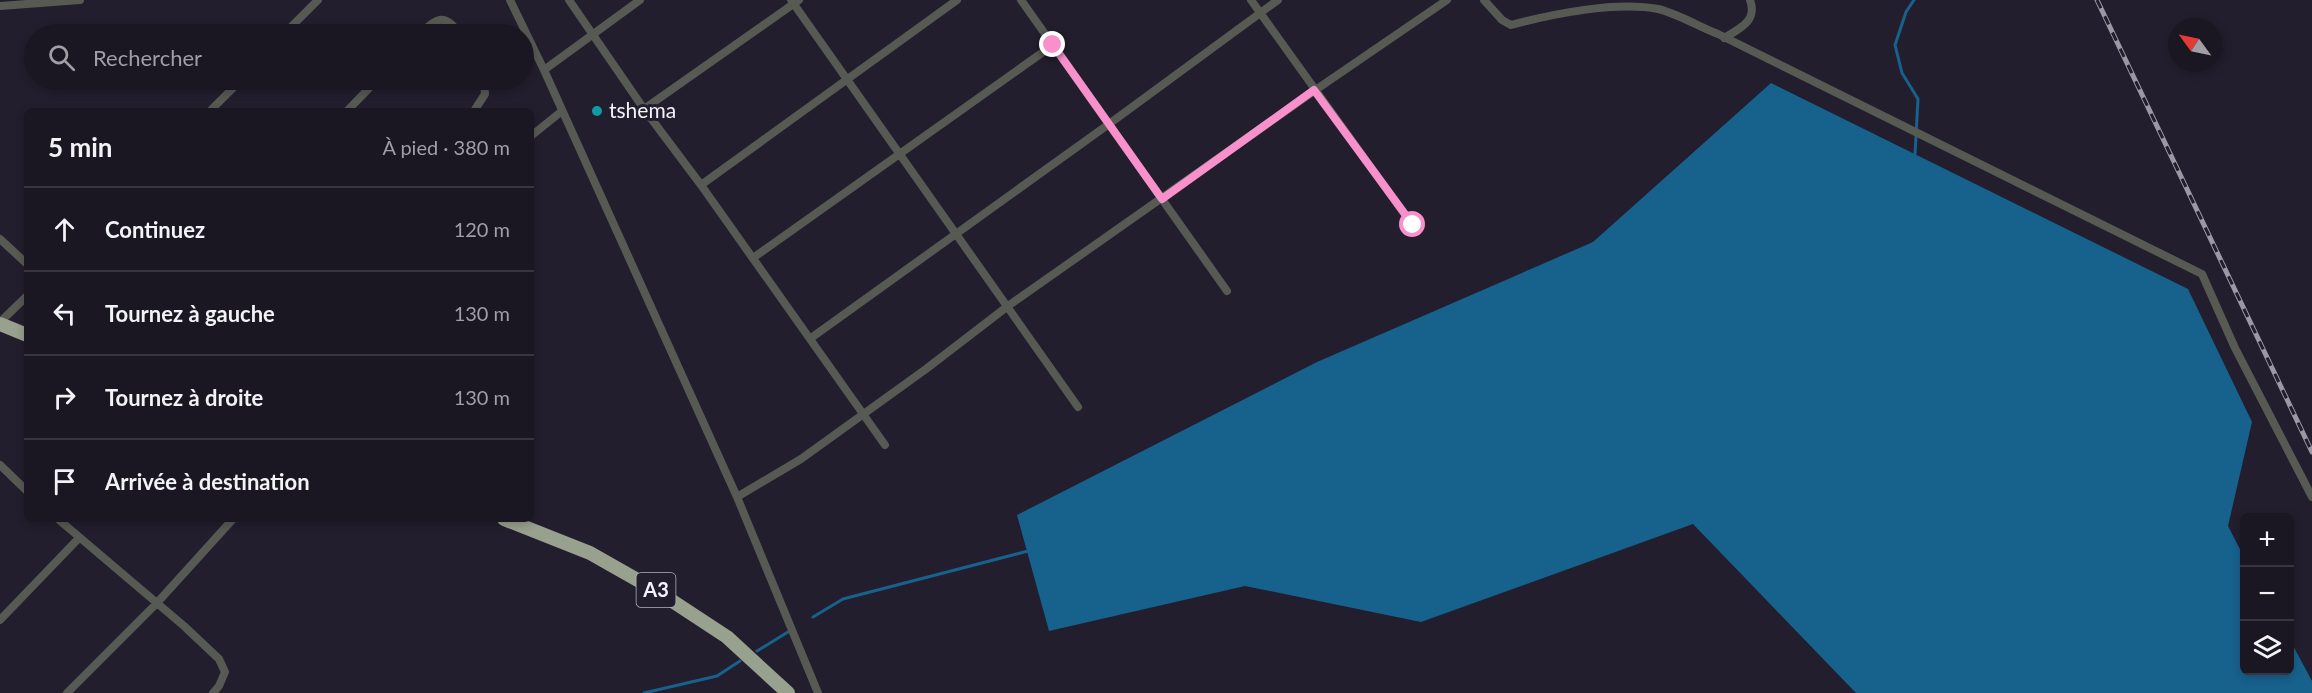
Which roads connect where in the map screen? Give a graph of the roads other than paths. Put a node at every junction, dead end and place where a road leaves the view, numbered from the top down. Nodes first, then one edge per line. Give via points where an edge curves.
1 (80, 0) edge
2 (318, 0) edge
3 (510, 0) edge
4 (569, 0) edge
5 (640, 0) edge
6 (957, 0) edge
7 (1021, 0) edge
8 (1251, 0) edge
9 (1278, 0) edge
10 (1447, 0) edge
11 (1484, 0) edge
12 (1750, 0) edge
13 (795, 1) edge
14 (0, 6) edge
15 (1260, 12) junction
16 (294, 24) edge
17 (430, 24) edge
18 (453, 24) edge
19 (522, 24) edge
20 (592, 36) junction
21 (1724, 38) junction
22 (1053, 45) junction
23 (534, 49) edge
24 (544, 69) junction
25 (847, 78) junction
26 (231, 90) edge
27 (367, 90) edge
28 (485, 90) edge
29 (1314, 90) junction
30 (213, 108) edge
31 (350, 108) edge
32 (476, 108) edge
33 (644, 109) junction
34 (562, 111) junction
35 (1109, 124) junction
36 (534, 134) edge
37 (901, 153) junction
38 (701, 185) junction
39 (1162, 199) junction
40 (1413, 225) dead end
41 (956, 234) junction
42 (0, 239) edge
43 (753, 258) junction
44 (24, 261) edge
45 (1227, 291) dead end
46 (24, 299) edge
47 (1008, 306) junction
48 (0, 323) edge
49 (24, 334) edge
50 (810, 338) junction
51 (1078, 407) dead end
52 (862, 416) junction
53 (885, 445) dead end
54 (2, 471) edge
55 (24, 488) edge
56 (737, 497) junction
57 (2312, 497) edge
58 (61, 522) edge
59 (230, 522) edge
60 (512, 522) edge
61 (79, 538) junction
62 (156, 604) junction
63 (0, 620) edge
64 (67, 693) edge
65 (213, 693) edge
66 (788, 693) edge
67 (818, 693) edge

1 - 14 street
2 - 16 street
3 - 19 street
4 - 20 street
5 - 20 street
6 - 25 street
7 - 22 street
8 - 15 street
9 - 15 street
10 - 29 street
11 - 21 street via 1511,25 1544,15 1626,6 1659,9
12 - 21 street via 1750,20
13 - 25 street
13 - 33 street
15 - 29 street
15 - 35 street
17 - 18 street via 443,19
20 - 24 street
20 - 33 street
21 - 57 street via 2202,274 2235,348
22 - 35 street
22 - 37 street
23 - 24 street
24 - 34 street
25 - 37 street
25 - 38 street
26 - 30 street
27 - 31 street
28 - 32 street
29 - 39 street
29 - 40 street
33 - 38 street
34 - 36 street
34 - 56 street
35 - 39 street
35 - 41 street
37 - 41 street
37 - 43 street
38 - 43 street
39 - 45 street
39 - 47 street
41 - 47 street
41 - 50 street
42 - 44 street
43 - 50 street
46 - 48 street
47 - 51 street
47 - 52 street
48 - 49 highway
50 - 52 street
52 - 53 street
52 - 56 street
54 - 55 street
56 - 67 street
58 - 61 street
59 - 62 street
60 - 66 highway, A3 via 590,553 657,591 727,637
61 - 62 street
61 - 63 street
62 - 64 street
62 - 65 street via 219,659 225,672

